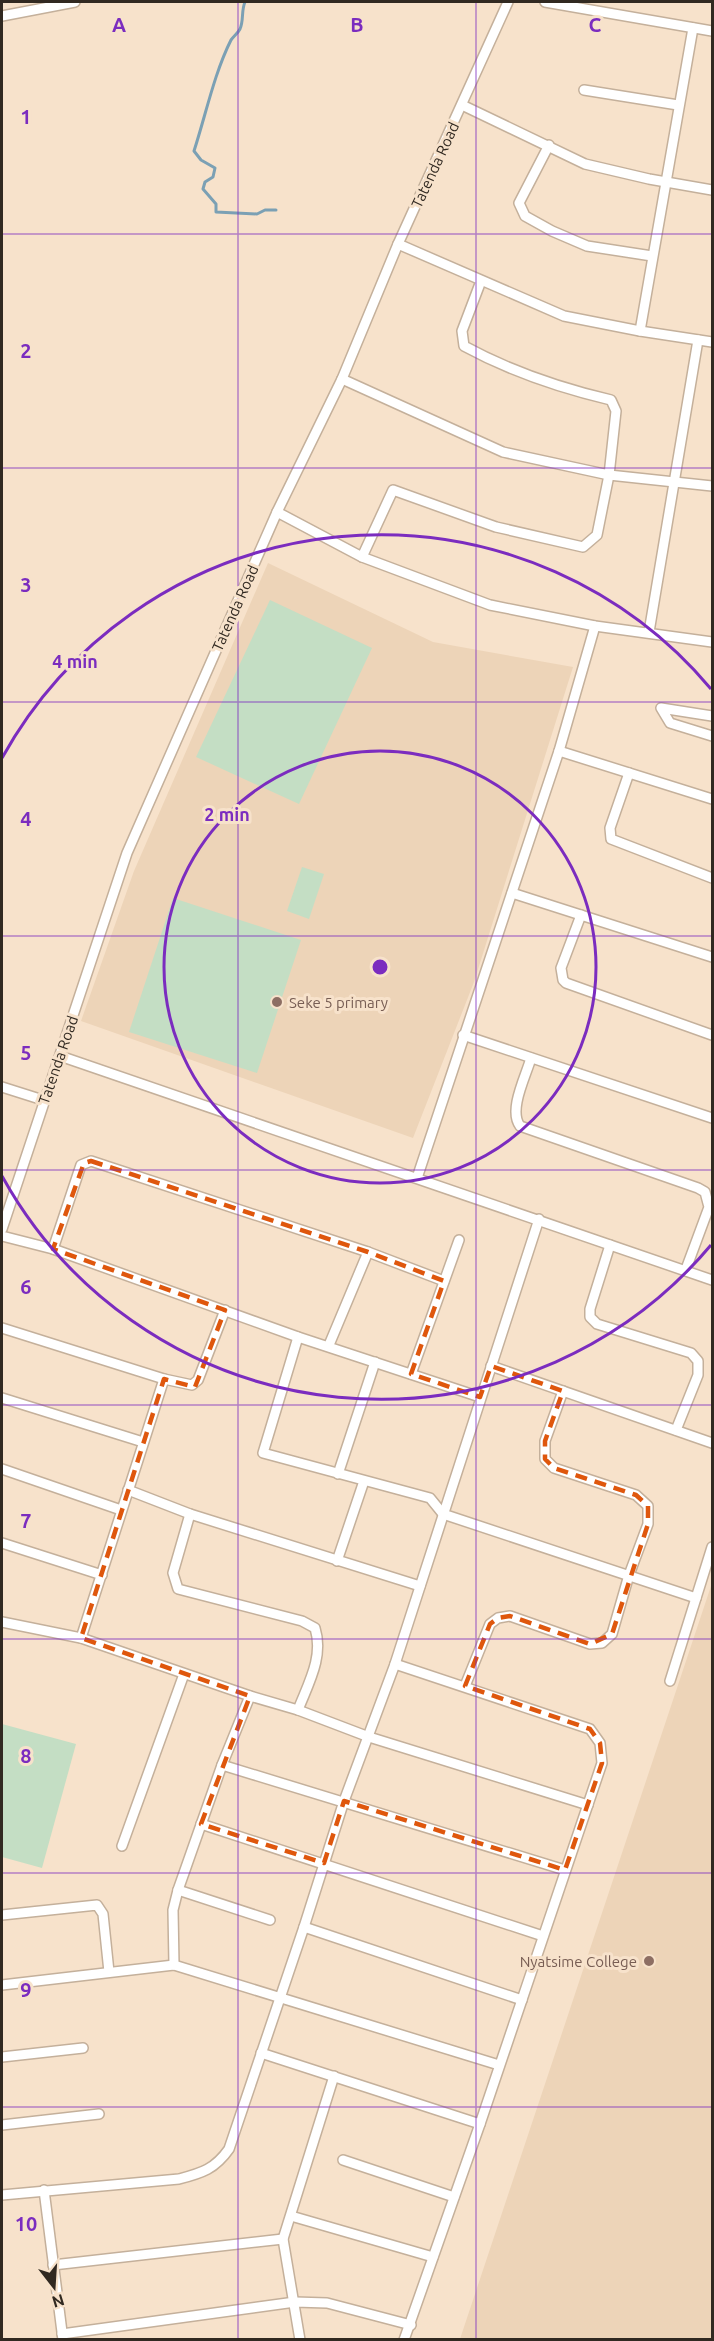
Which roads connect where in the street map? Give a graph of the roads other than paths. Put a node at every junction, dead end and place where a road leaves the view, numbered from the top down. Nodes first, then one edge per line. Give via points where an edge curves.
1 (75, 2) edge
2 (508, 2) edge
3 (545, 2) edge
4 (2, 16) edge
5 (693, 28) junction
6 (712, 31) edge
7 (584, 90) dead end
8 (462, 105) junction
9 (678, 105) junction
10 (549, 145) junction
11 (666, 181) junction
12 (712, 190) edge
13 (398, 244) junction
14 (652, 256) junction
15 (481, 281) junction
16 (640, 331) junction
17 (698, 340) junction
18 (712, 342) edge
19 (342, 379) junction
20 (609, 475) junction
21 (674, 480) junction
22 (712, 486) edge
23 (277, 512) junction
24 (362, 557) junction
25 (595, 626) junction
26 (650, 632) junction
27 (712, 642) edge
28 (712, 716) edge
29 (712, 735) edge
30 (559, 751) junction
31 (629, 773) junction
32 (712, 799) edge
33 (712, 878) edge
34 (512, 893) junction
35 (581, 915) junction
36 (712, 957) edge
37 (463, 1035) junction
38 (712, 1035) edge
39 (60, 1056) junction
40 (531, 1058) junction
41 (2, 1087) edge
42 (43, 1100) junction
43 (712, 1118) edge
44 (417, 1178) junction
45 (540, 1219) junction
46 (2, 1229) edge
47 (2, 1236) edge
48 (459, 1240) dead end
49 (610, 1245) junction
50 (53, 1249) junction
51 (368, 1252) junction
52 (686, 1269) junction
53 (712, 1280) edge
54 (444, 1281) junction
55 (225, 1310) junction
56 (2, 1328) edge
57 (298, 1337) junction
58 (329, 1346) junction
59 (375, 1362) junction
60 (491, 1366) junction
61 (411, 1374) junction
62 (164, 1379) junction
63 (563, 1391) junction
64 (480, 1397) junction
65 (2, 1398) edge
66 (676, 1430) junction
67 (143, 1442) junction
68 (712, 1443) edge
69 (2, 1469) edge
70 (338, 1474) junction
71 (364, 1481) junction
72 (128, 1490) junction
73 (121, 1510) junction
74 (190, 1514) junction
75 (443, 1514) junction
76 (2, 1543) edge
77 (712, 1547) edge
78 (337, 1561) junction
79 (102, 1575) junction
80 (629, 1575) junction
81 (420, 1586) junction
82 (696, 1598) junction
83 (2, 1622) edge
84 (81, 1638) junction
85 (395, 1664) junction
86 (184, 1674) junction
87 (670, 1681) dead end
88 (465, 1686) junction
89 (250, 1696) junction
90 (298, 1710) junction
91 (369, 1737) junction
92 (222, 1766) junction
93 (344, 1801) junction
94 (588, 1805) junction
95 (201, 1824) junction
96 (122, 1846) dead end
97 (324, 1863) junction
98 (566, 1870) junction
99 (178, 1890) junction
100 (2, 1915) edge
101 (270, 1920) dead end
102 (304, 1928) junction
103 (543, 1936) junction
104 (174, 1965) junction
105 (109, 1972) junction
106 (2, 1985) edge
107 (280, 1996) junction
108 (522, 2000) junction
109 (83, 2048) dead end
110 (261, 2053) junction
111 (2, 2057) edge
112 (499, 2065) junction
113 (334, 2076) junction
114 (99, 2114) dead end
115 (480, 2124) junction
116 (2, 2125) edge
117 (343, 2160) dead end
118 (44, 2190) junction
119 (2, 2195) edge
120 (454, 2197) junction
121 (291, 2216) junction
122 (283, 2239) junction
123 (433, 2257) junction
124 (53, 2265) junction
125 (295, 2302) junction
126 (411, 2325) junction
127 (63, 2337) edge
128 (300, 2340) edge
129 (404, 2340) edge

1 - 4 street
2 - 8 street, Tatenda Road
3 - 5 street
5 - 6 street
5 - 9 street
7 - 9 street
8 - 10 street
8 - 13 street, Tatenda Road
9 - 11 street
10 - 11 street via 585,164
10 - 14 street via 519,202 525,216 587,246
11 - 12 street
11 - 14 street
13 - 15 street
13 - 19 street, Tatenda Road
14 - 16 street
15 - 16 street via 564,316
15 - 20 street via 462,331 464,346 489,360 563,388 611,400 616,411
16 - 17 street
17 - 18 street
17 - 21 street
19 - 20 street via 503,452
19 - 23 street, Tatenda Road
20 - 21 street
20 - 24 street via 597,535 583,547 496,527 393,489
21 - 22 street
21 - 26 street
23 - 24 street
23 - 39 street, Tatenda Road via 127,853
24 - 25 street via 490,605
25 - 26 street
25 - 30 street
26 - 27 street
28 - 29 street via 661,708 670,723
30 - 31 street
30 - 34 street
31 - 32 street
31 - 33 street via 610,828 611,839
34 - 35 street
34 - 37 street
35 - 36 street
35 - 38 street via 561,968 566,983
37 - 40 street
37 - 44 street
39 - 42 street, Tatenda Road
39 - 44 street
40 - 43 street
40 - 52 street via 515,1109 520,1126 705,1192 709,1207
41 - 42 street
42 - 46 street, Tatenda Road
44 - 45 street
45 - 49 street
45 - 60 street
47 - 50 street
48 - 54 street
49 - 52 street
49 - 66 street via 590,1317 597,1324 691,1353 698,1361 698,1375
50 - 51 street via 81,1166 91,1161
50 - 55 street
51 - 54 street
51 - 58 street
52 - 53 street
54 - 61 street
55 - 57 street
55 - 62 street via 196,1383 187,1385
56 - 62 street
57 - 58 street
57 - 70 street via 263,1453
58 - 59 street
59 - 61 street
59 - 70 street
60 - 63 street
60 - 64 street
61 - 64 street
62 - 67 street
63 - 66 street
63 - 80 street via 545,1441 545,1459 554,1468 636,1495 648,1506 648,1524
64 - 75 street
65 - 67 street
66 - 68 street
67 - 72 street
69 - 73 street
70 - 71 street
71 - 75 street via 430,1498
71 - 78 street
72 - 73 street
72 - 74 street
73 - 79 street
74 - 78 street
74 - 90 street via 173,1573 178,1589 302,1621 315,1628 319,1641 316,1664
75 - 80 street
75 - 81 street
76 - 79 street
77 - 82 street
78 - 81 street
79 - 84 street
80 - 82 street
80 - 88 street via 612,1634 602,1643 590,1644 510,1616 498,1618 490,1624
81 - 85 street
82 - 87 street
83 - 84 street
84 - 86 street
85 - 88 street
85 - 91 street
86 - 89 street
86 - 96 street
88 - 94 street via 590,1729 600,1743 602,1763
89 - 90 street
89 - 92 street
90 - 91 street
91 - 93 street
91 - 94 street
92 - 93 street
92 - 95 street
93 - 97 street
93 - 98 street
94 - 98 street
95 - 97 street
95 - 99 street
97 - 102 street
97 - 103 street
98 - 103 street
99 - 101 street
99 - 104 street via 172,1910
100 - 105 street via 97,1905 103,1914
102 - 107 street
102 - 108 street
103 - 108 street
104 - 105 street
104 - 107 street
105 - 106 street
107 - 110 street
107 - 112 street
108 - 112 street
109 - 111 street
110 - 113 street
110 - 118 street via 229,2149 220,2162 179,2179
112 - 115 street
113 - 115 street
113 - 121 street
114 - 116 street
115 - 120 street
117 - 120 street
118 - 119 street
118 - 124 street
120 - 123 street
121 - 122 street
121 - 123 street
122 - 124 street
122 - 125 street
123 - 126 street
124 - 127 street
125 - 126 street via 327,2303
125 - 127 street
125 - 128 street
126 - 129 street

